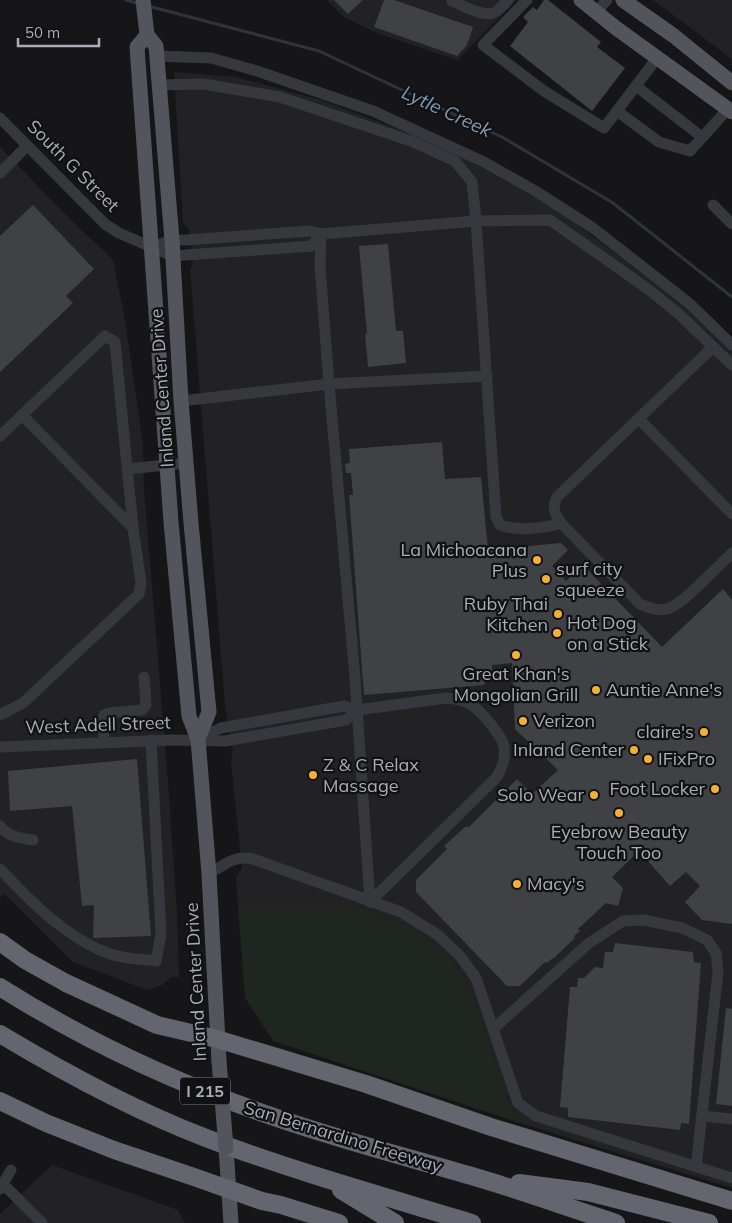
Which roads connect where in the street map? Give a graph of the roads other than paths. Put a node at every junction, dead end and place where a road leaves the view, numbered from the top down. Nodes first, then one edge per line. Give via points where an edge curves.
1 (143, 0) edge
2 (451, 0) edge
3 (508, 0) edge
4 (527, 0) edge
5 (581, 0) edge
6 (607, 0) edge
7 (623, 0) edge
8 (596, 11) junction
9 (147, 36) junction
10 (157, 56) junction
11 (657, 58) junction
12 (732, 83) edge
13 (159, 85) junction
14 (636, 86) junction
15 (730, 110) edge
16 (617, 111) junction
17 (0, 118) edge
18 (702, 137) junction
19 (27, 146) junction
20 (0, 173) edge
21 (713, 205) dead end
22 (476, 221) junction
23 (732, 224) edge
24 (322, 234) junction
25 (172, 240) junction
26 (152, 247) junction
27 (172, 256) junction
28 (732, 345) edge
29 (713, 347) junction
30 (732, 365) edge
31 (487, 376) junction
32 (329, 384) junction
33 (181, 401) junction
34 (22, 415) junction
35 (639, 419) junction
36 (0, 436) edge
37 (186, 462) junction
38 (167, 464) junction
39 (127, 469) junction
40 (732, 514) edge
41 (561, 523) junction
42 (133, 528) junction
43 (732, 553) edge
44 (144, 677) dead end
45 (358, 710) junction
46 (0, 715) edge
47 (198, 739) junction
48 (151, 740) junction
49 (104, 742) junction
50 (0, 747) edge
51 (0, 826) edge
52 (33, 840) dead end
53 (0, 868) edge
54 (209, 874) junction
55 (370, 902) junction
56 (0, 942) edge
57 (0, 987) edge
58 (493, 1029) junction
59 (0, 1034) edge
60 (217, 1039) junction
61 (0, 1101) edge
62 (702, 1116) junction
63 (732, 1119) edge
64 (696, 1167) junction
65 (11, 1170) dead end
66 (321, 1177) junction
67 (477, 1178) junction
68 (732, 1178) edge
69 (227, 1180) junction
70 (1, 1186) edge
71 (732, 1201) edge
72 (42, 1223) edge
73 (231, 1223) edge
74 (339, 1223) edge
75 (396, 1223) edge
76 (472, 1223) edge
77 (616, 1223) edge
78 (709, 1223) edge

1 - 9 main road, Inland Center Drive
2 - 3 street via 488,14 494,13
4 - 16 street via 483,45 544,91 604,128
5 - 8 main road
6 - 8 street
7 - 12 main road
8 - 11 main road
9 - 10 main road, Inland Center Drive via 156,46
9 - 26 main road, Inland Center Drive via 137,47
10 - 13 main road, Inland Center Drive
10 - 28 street via 211,58 257,70 374,111 484,162 593,228 689,304
11 - 14 street
11 - 15 main road
13 - 22 street via 203,84 280,97 410,141 455,161 472,182
13 - 25 main road, Inland Center Drive
14 - 16 street
14 - 18 street
15 - 18 street
16 - 18 street via 660,142 690,151
17 - 19 street, South G Street
19 - 20 street
19 - 26 street, South G Street via 105,224
21 - 23 street
22 - 24 street
22 - 29 street via 550,220 648,289
22 - 31 street
24 - 25 street via 310,231
24 - 27 street via 312,246
24 - 32 street via 320,266
25 - 26 street
25 - 27 main road, Inland Center Drive
26 - 27 street, South G Street
26 - 38 main road, Inland Center Drive
27 - 33 main road, Inland Center Drive
29 - 30 street
29 - 35 street
31 - 32 street
31 - 41 street via 496,517 500,525 510,528 549,527
32 - 33 street
32 - 45 street
33 - 37 main road, Inland Center Drive
34 - 36 street
34 - 39 street via 106,336 115,342
34 - 42 street
35 - 40 street
35 - 41 street via 557,497 553,506
37 - 38 street
37 - 47 main road, Inland Center Drive via 209,712
38 - 39 street
38 - 47 main road, Inland Center Drive via 189,716
39 - 42 street
41 - 43 street via 640,604 654,610 669,608 682,600
42 - 46 street via 141,583 139,594 23,703
44 - 49 street via 146,706 142,710 104,715
45 - 47 street via 344,706 221,728
45 - 55 street
45 - 55 street via 446,698 458,700 472,705 496,731 504,746 504,764 497,777
47 - 48 street, West Adell Street
47 - 54 main road, Inland Center Drive
48 - 49 street, West Adell Street
48 - 53 street via 161,934 156,961 111,954 73,936 23,894
49 - 50 street, West Adell Street
51 - 52 street via 12,836
54 - 55 street via 242,857
54 - 60 main road, Inland Center Drive
55 - 58 street via 420,922 438,934 460,956 476,978
56 - 60 highway via 25,960 114,1007 157,1025
57 - 67 highway, San Bernardino Freeway / I 215 via 98,1043 210,1093 279,1119
58 - 62 street via 589,943 622,921 644,920 682,928 707,940 716,953 718,972
58 - 64 street via 518,1103 536,1116
59 - 66 highway, I 215 via 119,1100 205,1137
60 - 69 main road, Inland Center Drive, bridge
60 - 71 highway
61 - 69 highway via 88,1140
62 - 63 street
62 - 64 street
64 - 68 street
65 - 70 street
66 - 75 highway
66 - 76 highway, I 215
67 - 77 highway, San Bernardino Freeway / I 215
67 - 78 highway via 588,1192
69 - 73 main road, Inland Center Drive
69 - 74 highway via 262,1201
70 - 72 street

